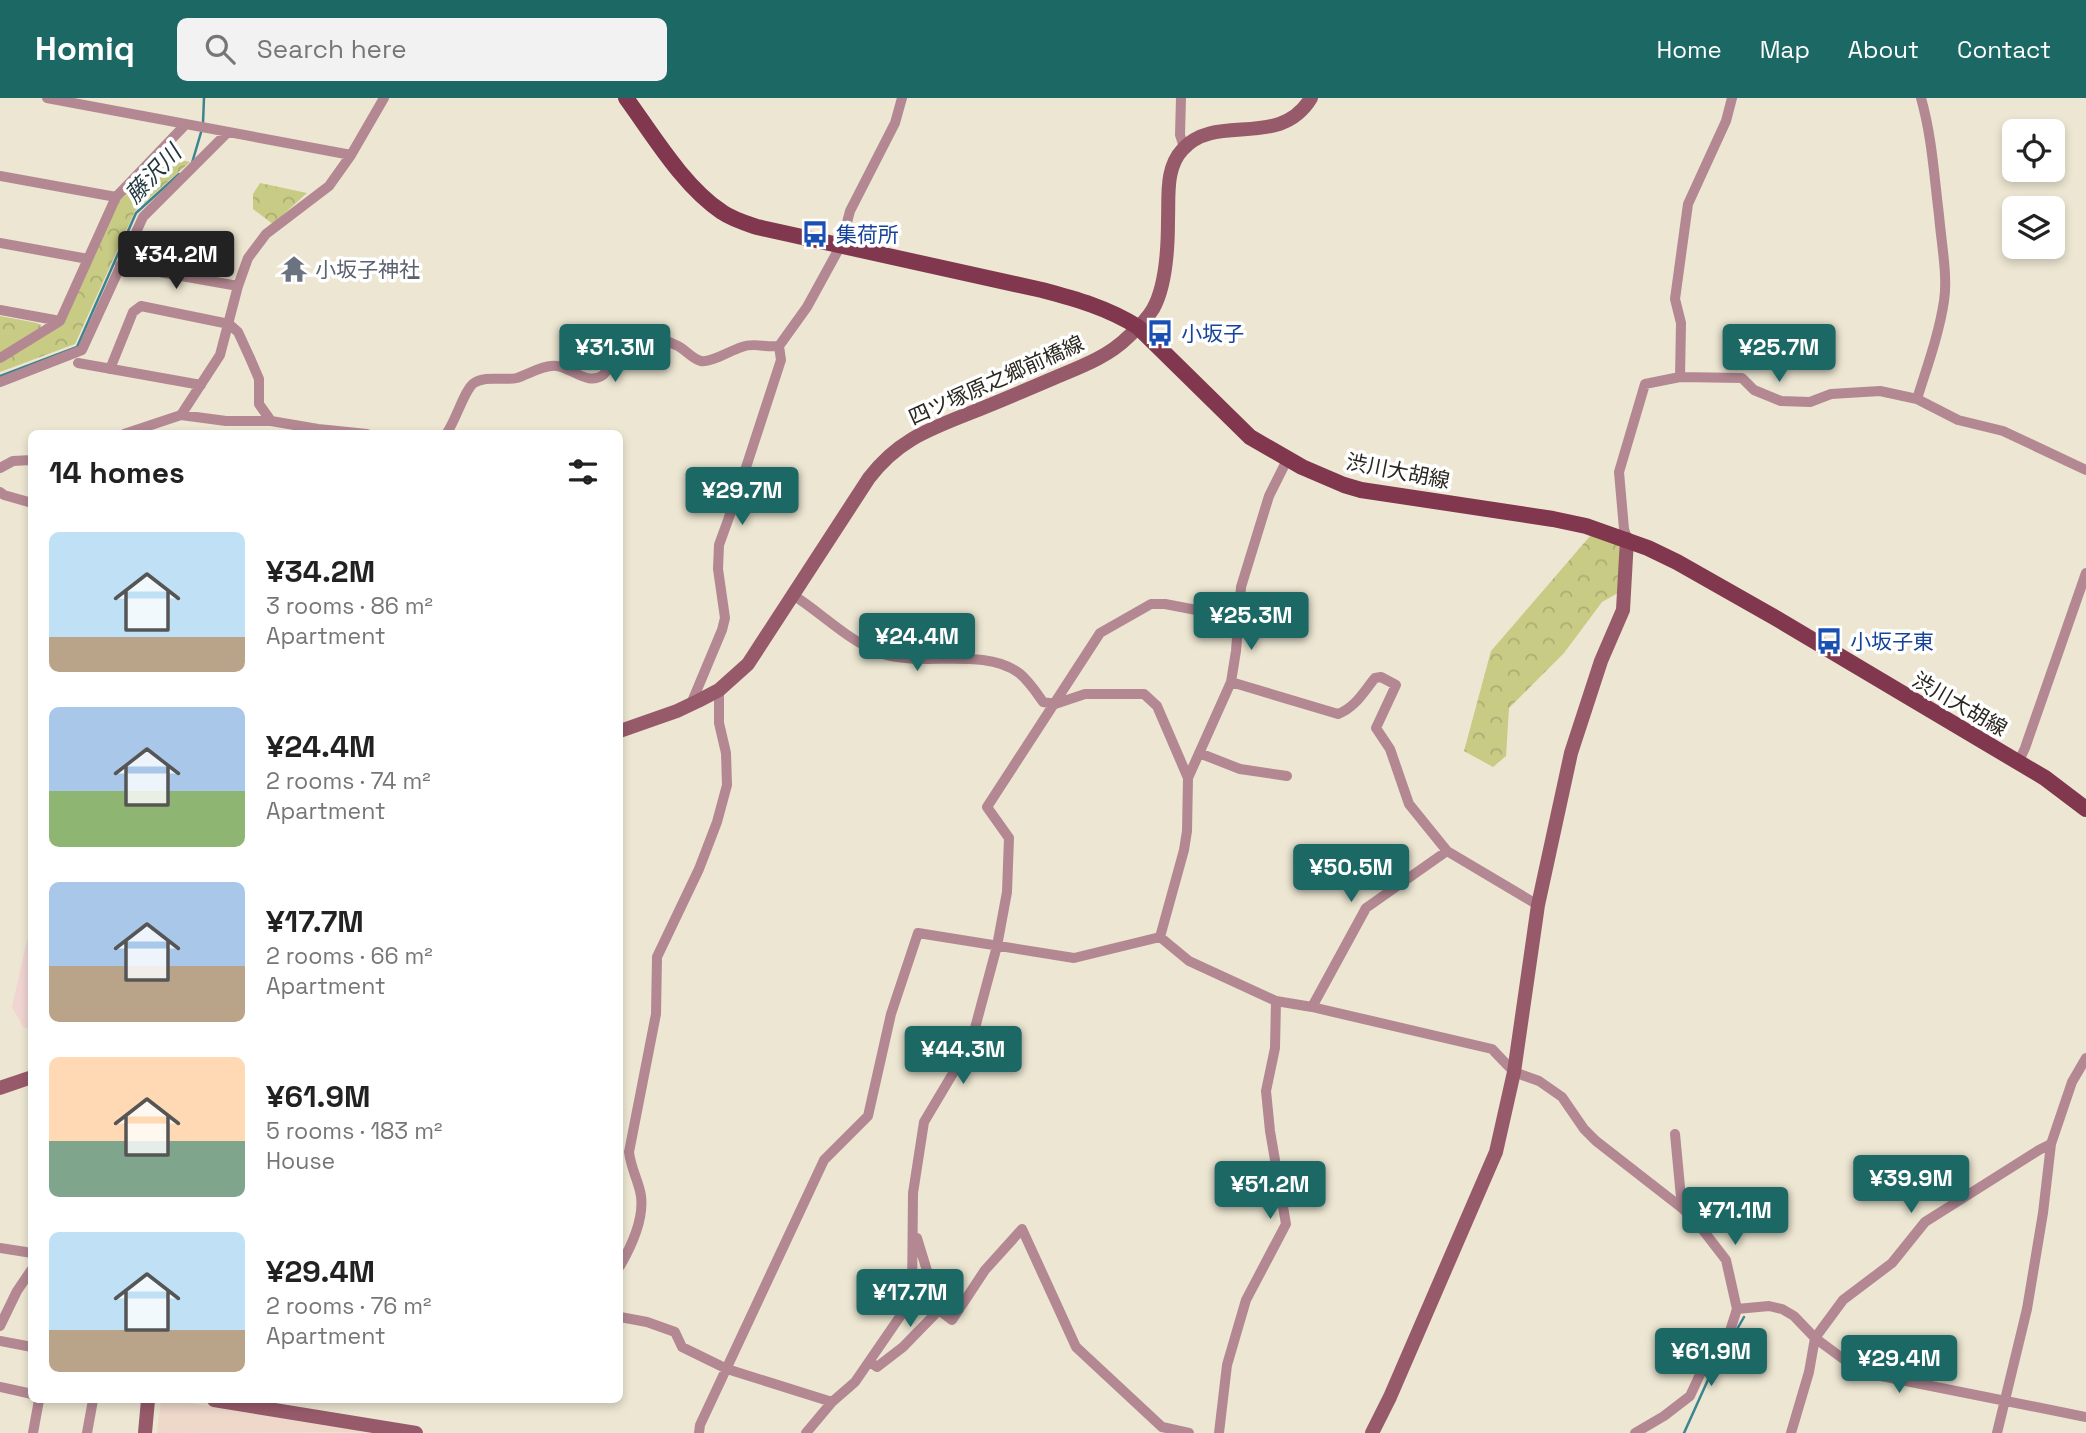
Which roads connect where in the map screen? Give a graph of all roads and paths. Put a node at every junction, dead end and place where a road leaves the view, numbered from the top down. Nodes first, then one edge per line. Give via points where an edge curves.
1 (47, 98) edge
2 (384, 98) edge
3 (626, 98) edge
4 (902, 98) edge
5 (1181, 98) edge
6 (1311, 98) edge
7 (1732, 98) edge
8 (1921, 98) edge
9 (186, 124) junction
10 (227, 133) junction
11 (1184, 147) junction
12 (351, 155) junction
13 (0, 176) edge
14 (116, 197) junction
15 (0, 243) edge
16 (841, 245) junction
17 (88, 259) junction
18 (120, 265) junction
19 (238, 286) junction
20 (0, 310) edge
21 (60, 321) junction
22 (229, 324) junction
23 (1138, 327) junction
24 (779, 346) junction
25 (0, 358) edge
26 (78, 363) dead end
27 (110, 369) junction
28 (1681, 377) junction
29 (0, 382) edge
30 (201, 386) junction
31 (1917, 399) junction
32 (181, 415) junction
33 (271, 421) junction
34 (136, 430) edge
35 (309, 430) edge
36 (449, 430) edge
37 (28, 460) edge
38 (1287, 460) junction
39 (0, 468) edge
40 (2086, 470) edge
41 (0, 492) edge
42 (28, 502) edge
43 (1627, 539) junction
44 (2086, 573) edge
45 (793, 595) junction
46 (1238, 618) junction
47 (1231, 682) junction
48 (719, 690) junction
49 (691, 704) junction
50 (1055, 704) junction
51 (623, 730) edge
52 (1199, 753) junction
53 (2018, 763) junction
54 (1287, 776) dead end
55 (1188, 778) junction
56 (2086, 809) edge
57 (1447, 851) junction
58 (1538, 905) junction
59 (1160, 937) junction
60 (997, 946) junction
61 (1276, 1001) junction
62 (1312, 1007) junction
63 (2086, 1058) edge
64 (1514, 1072) junction
65 (28, 1078) edge
66 (0, 1088) edge
67 (1675, 1135) dead end
68 (2051, 1144) junction
69 (1682, 1208) junction
70 (913, 1224) junction
71 (0, 1248) edge
72 (28, 1252) edge
73 (623, 1261) edge
74 (28, 1275) edge
75 (1737, 1309) junction
76 (4, 1310) edge
77 (939, 1310) junction
78 (623, 1318) edge
79 (0, 1326) edge
80 (1815, 1338) junction
81 (0, 1341) edge
82 (28, 1346) edge
83 (870, 1362) junction
84 (727, 1370) junction
85 (0, 1387) edge
86 (28, 1393) edge
87 (2005, 1399) junction
88 (832, 1402) junction
89 (38, 1403) edge
90 (92, 1403) edge
91 (148, 1403) edge
92 (231, 1403) edge
93 (2086, 1417) edge
94 (1160, 1430) edge
95 (387, 1431) edge
96 (33, 1433) edge
97 (87, 1433) edge
98 (145, 1433) edge
99 (416, 1433) edge
100 (699, 1433) edge
101 (806, 1433) edge
102 (1189, 1433) edge
103 (1219, 1433) edge
104 (1372, 1433) edge
105 (1635, 1433) edge
106 (1791, 1433) edge
107 (1997, 1433) edge

1 - 9 street
2 - 12 street
3 - 16 main road, 渋川大胡線 via 673,163 723,213 757,227
4 - 16 street via 895,123 850,211
5 - 11 street
6 - 11 street via 1286,122 1213,133
7 - 28 street via 1688,204 1675,299 1681,323
8 - 31 street via 1937,187 1945,299
9 - 10 street
9 - 14 street
10 - 12 street
10 - 18 street via 143,217
11 - 23 street, 四ツ塚原之郷前橋線 via 1174,161 1169,182 1159,293
12 - 19 street via 329,186 266,233 248,258
13 - 14 street
14 - 17 street
15 - 17 street
16 - 23 main road, 渋川大胡線 via 1083,301
16 - 24 street
17 - 21 street
18 - 19 street
18 - 29 street via 82,350
19 - 22 street
20 - 21 street
21 - 25 street
22 - 27 street via 141,306 133,312
22 - 30 street via 220,355
22 - 33 street via 238,332 254,368 259,404
23 - 38 main road, 渋川大胡線 via 1250,437
23 - 45 street, 四ツ塚原之郷前橋線 via 1115,348 1076,369 938,425 903,444 869,478
24 - 36 street via 745,345 699,361 678,346 644,335 631,336 604,375 595,379 554,365 514,378 481,379 472,384
24 - 49 street via 781,360 719,545 722,631
26 - 27 street
27 - 30 street
28 - 31 street via 1742,378 1754,390 1781,401 1810,402 1831,394 1880,391
28 - 43 street via 1645,384 1619,472
30 - 32 street
31 - 40 street via 1958,420 2003,431
32 - 33 street
32 - 34 street
33 - 35 street
37 - 39 street
38 - 43 main road, 渋川大胡線 via 1361,490 1553,519
38 - 46 street via 1269,496 1241,587
41 - 42 street
43 - 53 main road, 渋川大胡線 via 1677,562
43 - 58 street via 1623,610 1571,752
44 - 53 street
45 - 48 street, 四ツ塚原之郷前橋線 via 755,656
45 - 50 street via 874,650 896,657 994,663 1018,672 1043,702
46 - 47 street
46 - 50 street via 1151,604 1100,633
47 - 52 street
47 - 57 street via 1338,714 1355,704 1375,678 1396,685 1376,728 1390,749 1409,804
48 - 49 street, 四ツ塚原之郷前橋線
48 - 73 street via 727,785 699,869 657,957 656,1014 629,1152 641,1196 640,1210 633,1244
49 - 51 street, 四ツ塚原之郷前橋線
50 - 55 street via 1084,694 1144,694 1157,706
50 - 60 street via 987,807 1009,838 1007,892
52 - 54 street via 1240,769
52 - 55 street
53 - 56 main road, 渋川大胡線
55 - 59 street via 1184,850
57 - 58 street
57 - 62 street via 1366,908
58 - 64 street
59 - 60 street via 1074,958
59 - 61 street via 1189,961
60 - 70 street via 971,1043 923,1122
60 - 84 street via 918,933 891,1014 868,1115 824,1160
61 - 62 street
61 - 103 street via 1275,1048 1266,1091 1286,1224 1246,1300 1227,1365
62 - 64 street via 1492,1049
63 - 68 street via 2072,1082
64 - 69 street via 1539,1081 1562,1097 1596,1141
64 - 104 street via 1496,1153
65 - 66 street
67 - 69 street
68 - 80 street via 1926,1222 1892,1263 1843,1300
68 - 87 street via 2027,1309
69 - 75 street via 1726,1260
70 - 77 street
70 - 83 street via 912,1298
71 - 72 street
74 - 76 street
75 - 80 street via 1782,1309
75 - 105 street via 1730,1331 1709,1355 1690,1396
76 - 79 street
77 - 83 street via 877,1367
77 - 94 street via 952,1320 985,1270 1022,1229 1076,1347
78 - 84 street via 675,1332 682,1347
80 - 87 street via 1861,1372
80 - 106 street
81 - 82 street
83 - 88 street
84 - 88 street
84 - 100 street
85 - 86 street
87 - 93 street
87 - 107 street
88 - 101 street
89 - 96 street
90 - 97 street
91 - 98 street
92 - 95 street
94 - 102 street
95 - 99 street

